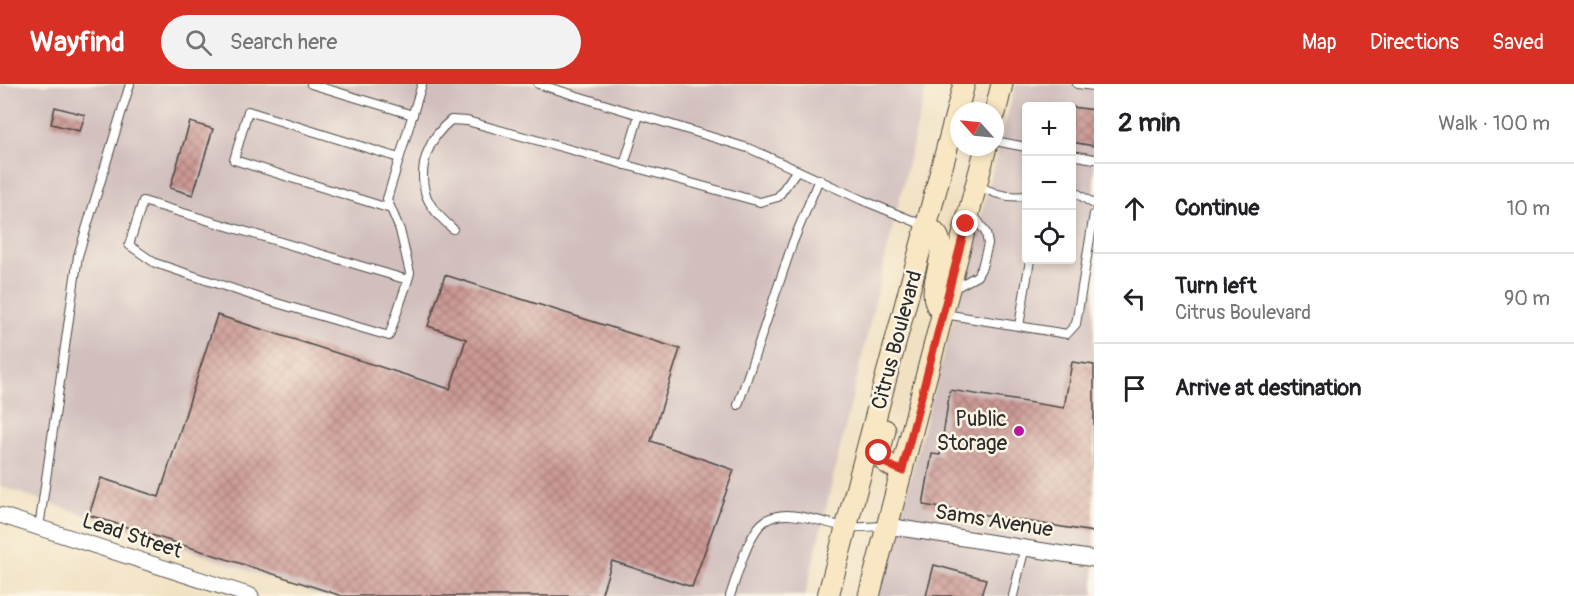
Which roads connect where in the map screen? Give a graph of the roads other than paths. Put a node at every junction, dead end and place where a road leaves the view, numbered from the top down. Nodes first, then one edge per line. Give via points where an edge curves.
1 (130, 84) edge
2 (310, 84) edge
3 (422, 84) edge
4 (538, 84) edge
5 (964, 84) edge
6 (1002, 84) edge
7 (1077, 84) edge
8 (1094, 86) edge
9 (998, 102) edge
10 (412, 115) junction
11 (639, 115) junction
12 (1004, 143) edge
13 (1022, 146) edge
14 (984, 156) edge
15 (1076, 156) edge
16 (399, 158) junction
17 (1094, 159) edge
18 (624, 165) junction
19 (797, 170) junction
20 (819, 179) junction
21 (977, 183) junction
22 (1076, 194) edge
23 (1022, 196) edge
24 (1094, 204) edge
25 (391, 209) junction
26 (1094, 214) edge
27 (927, 226) junction
28 (453, 229) dead end
29 (1029, 264) edge
30 (408, 280) junction
31 (943, 314) junction
32 (1019, 326) junction
33 (899, 330) junction
34 (738, 405) dead end
35 (902, 471) junction
36 (0, 515) edge
37 (847, 526) junction
38 (888, 526) junction
39 (39, 528) junction
40 (1025, 547) junction
41 (1094, 559) edge
42 (251, 596) edge
43 (730, 596) edge
44 (828, 596) edge
45 (869, 596) edge
46 (1013, 596) edge

1 - 39 lane via 78,256
2 - 10 lane
3 - 10 lane
4 - 11 lane
5 - 27 street, Citrus Boulevard
6 - 9 street
7 - 8 lane
10 - 16 lane
11 - 18 lane
11 - 19 lane via 751,149
12 - 13 lane
14 - 21 street, Citrus Boulevard
15 - 17 lane
16 - 25 lane via 387,199
16 - 25 lane via 248,111 234,160
18 - 19 lane via 760,202 778,197
18 - 28 lane via 467,120 451,120 437,131 424,167 425,192 437,213
19 - 20 lane
20 - 27 lane
20 - 34 lane via 793,242
21 - 23 lane via 1002,196
21 - 31 street, Citrus Boulevard
22 - 24 lane
25 - 30 lane via 400,230 410,273
26 - 32 lane via 1074,328 1067,334
27 - 31 street via 938,237 940,261 934,294 935,304
27 - 33 street, Citrus Boulevard
29 - 32 lane
30 - 30 lane via 389,336 155,263 129,245 144,201
31 - 32 lane
31 - 35 street, Citrus Boulevard
33 - 35 street via 903,356 879,453 885,463
33 - 37 street, Citrus Boulevard
35 - 38 street, Citrus Boulevard
36 - 39 street, Lead Street
37 - 38 lane
37 - 43 lane via 807,516 781,516 765,521 747,544
37 - 44 street, Citrus Boulevard
38 - 40 street, Sams Avenue
38 - 45 street, Citrus Boulevard
39 - 42 street, Lead Street
40 - 41 street, Sams Avenue
40 - 46 lane

